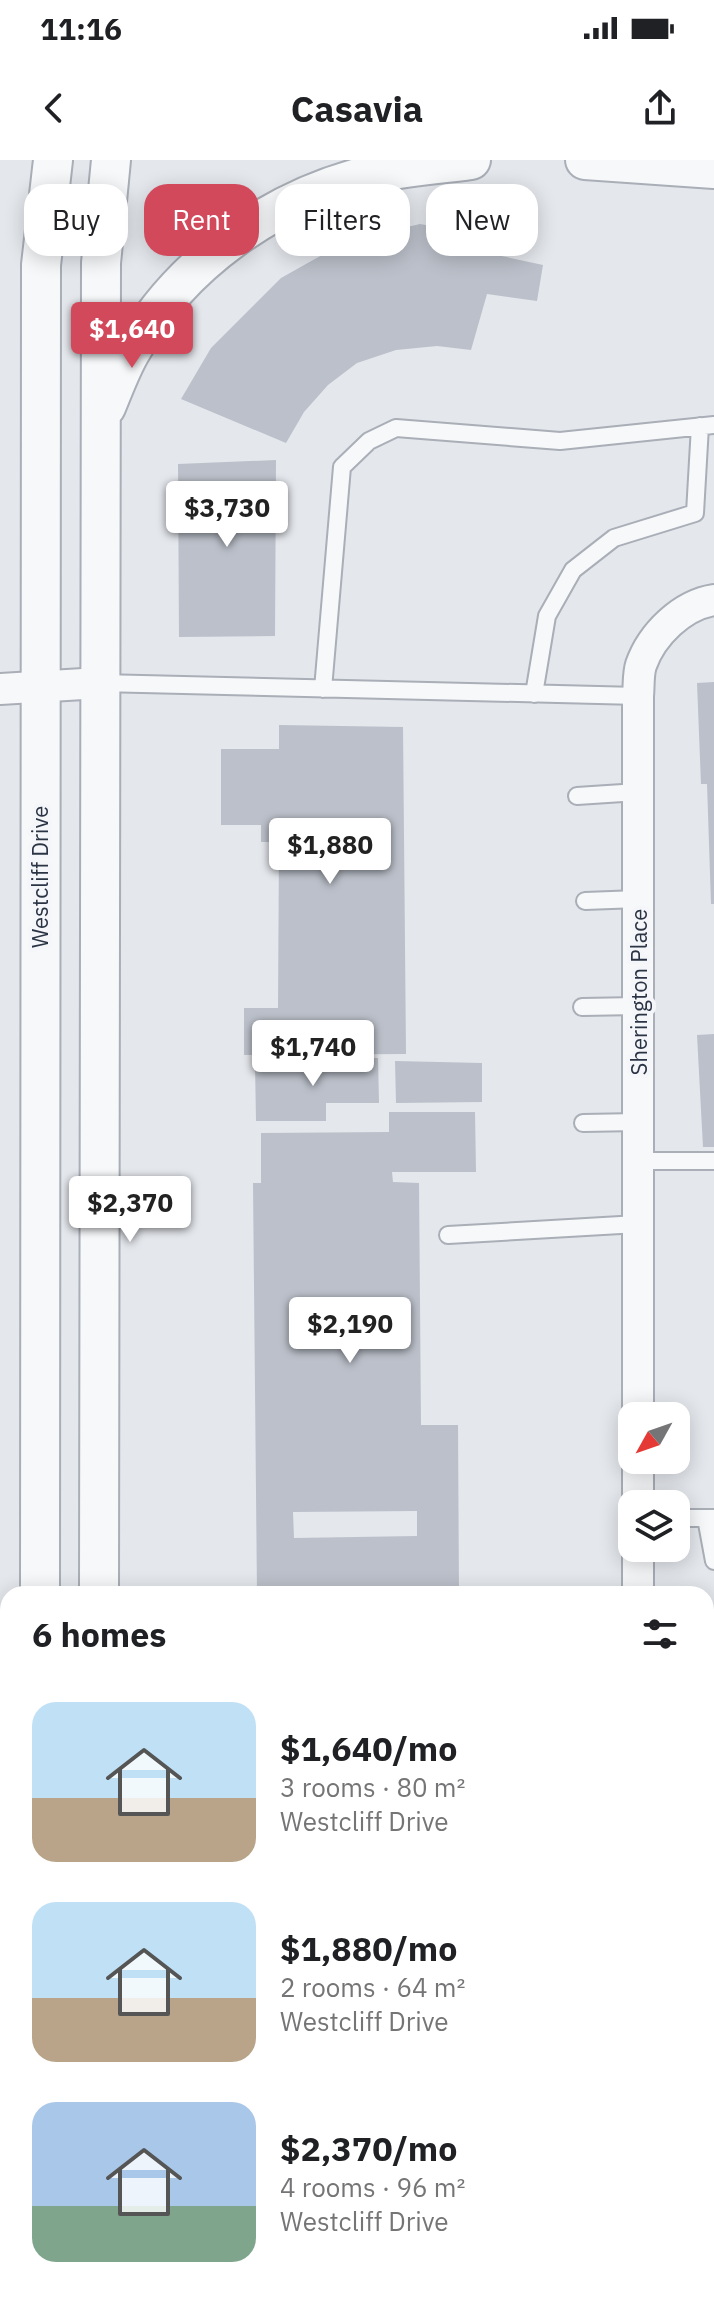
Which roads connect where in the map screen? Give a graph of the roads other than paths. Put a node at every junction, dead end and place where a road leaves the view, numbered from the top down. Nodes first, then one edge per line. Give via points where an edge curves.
1 (53, 160) edge
2 (111, 160) edge
3 (471, 160) edge
4 (585, 160) edge
5 (714, 169) edge
6 (101, 420) junction
7 (707, 426) edge
8 (712, 600) edge
9 (100, 683) junction
10 (39, 688) junction
11 (0, 689) edge
12 (323, 689) junction
13 (534, 694) junction
14 (638, 696) junction
15 (638, 792) junction
16 (577, 796) dead end
17 (638, 899) junction
18 (585, 901) dead end
19 (638, 1006) junction
20 (582, 1007) dead end
21 (638, 1122) junction
22 (583, 1123) dead end
23 (638, 1161) junction
24 (714, 1161) edge
25 (638, 1224) junction
26 (448, 1235) dead end
27 (638, 1402) edge
28 (710, 1518) edge
29 (714, 1561) edge
30 (638, 1562) edge
31 (40, 1586) edge
32 (99, 1586) edge
33 (638, 1586) edge

1 - 10 street, Westcliff Drive via 41,265
2 - 6 street via 101,263
3 - 6 street via 371,174 312,192 211,254 167,298 130,352
4 - 5 street
6 - 9 street
7 - 12 lane via 560,441 396,428 369,441 342,467
7 - 13 lane via 695,513 614,538 573,570 547,616
8 - 14 street, Sherington Place via 679,614 655,639 641,666
9 - 10 street
9 - 12 lane
9 - 32 street
10 - 11 street
10 - 31 street, Westcliff Drive
12 - 13 lane
13 - 14 lane
14 - 15 street, Sherington Place
15 - 16 lane
15 - 17 street, Sherington Place
17 - 18 lane
17 - 19 street, Sherington Place
19 - 20 lane
19 - 21 street, Sherington Place
21 - 22 lane
21 - 23 street, Sherington Place
23 - 24 lane
23 - 25 street, Sherington Place
25 - 26 lane
25 - 27 street, Sherington Place
28 - 29 lane
30 - 33 street

